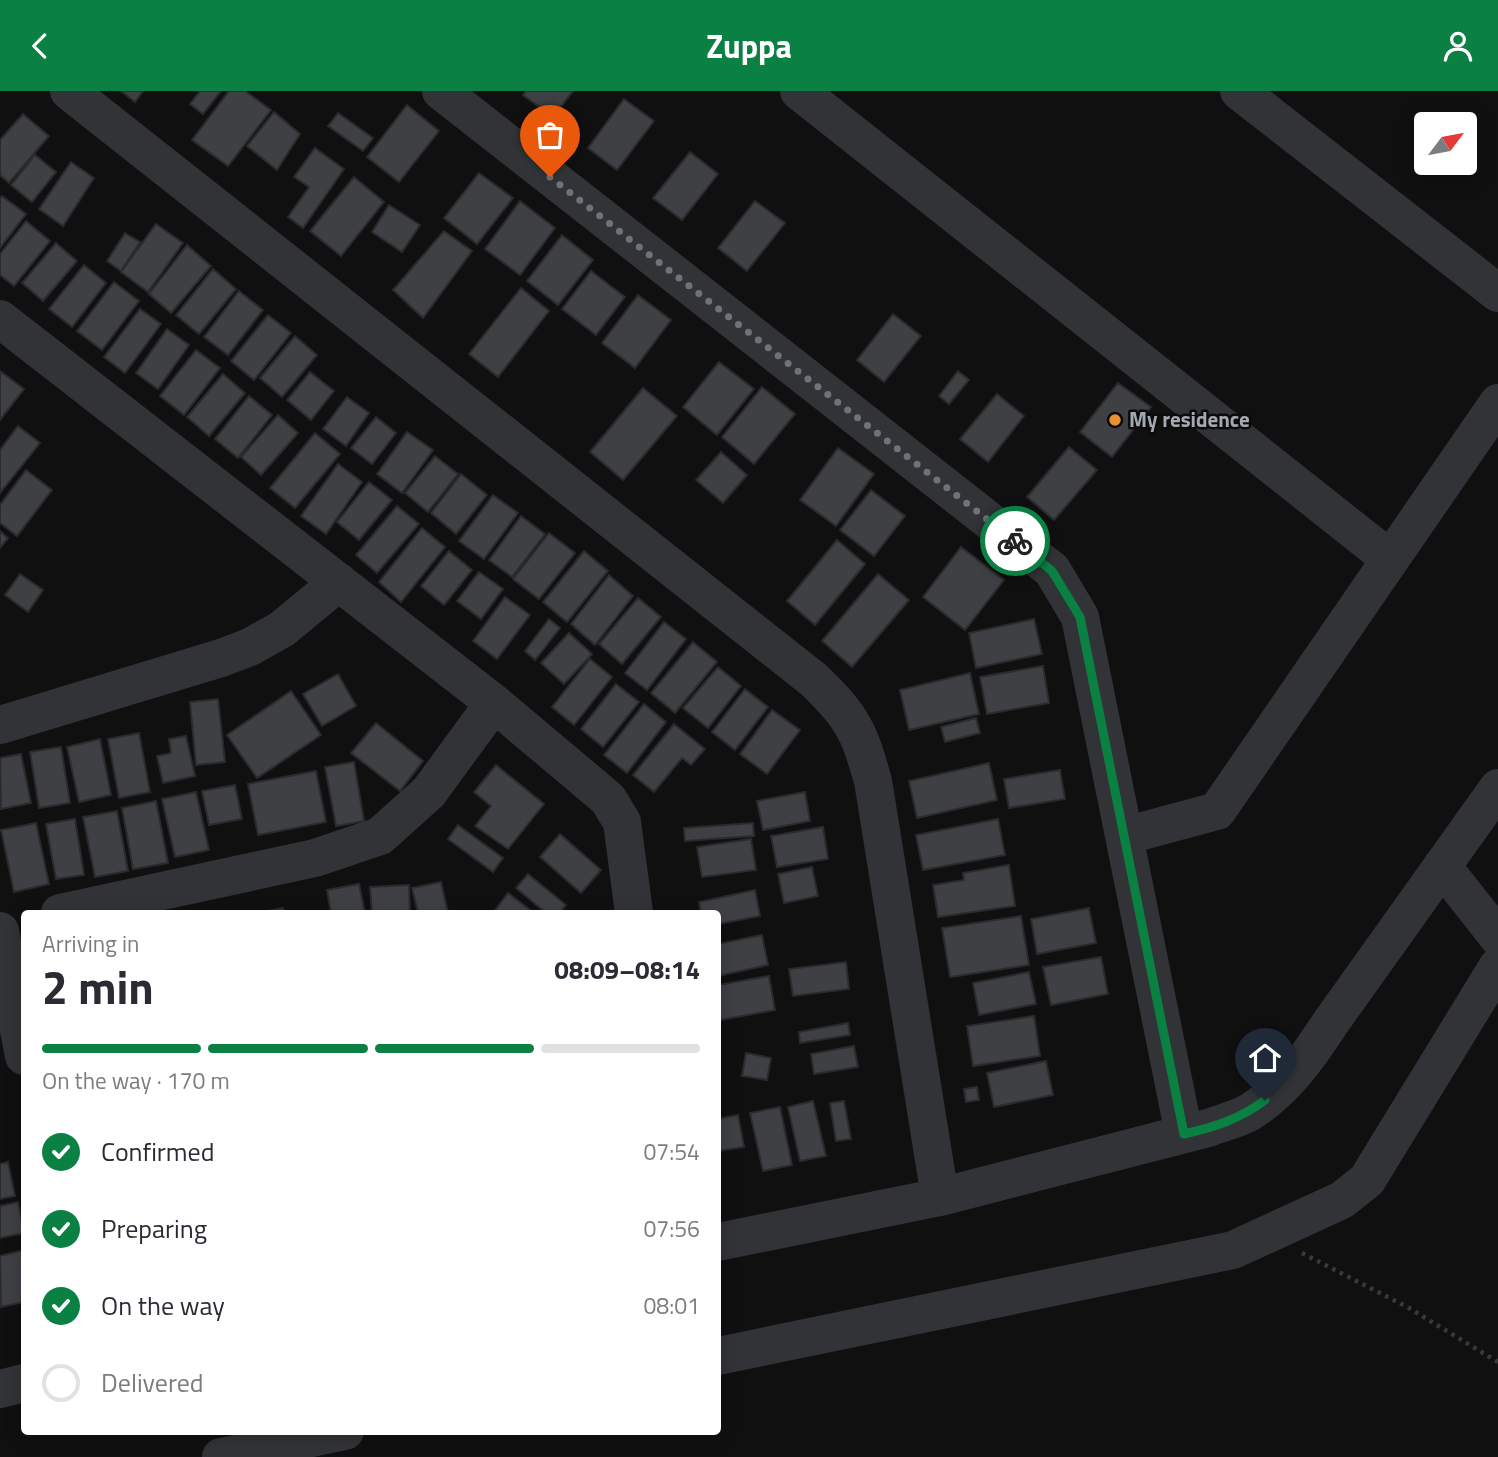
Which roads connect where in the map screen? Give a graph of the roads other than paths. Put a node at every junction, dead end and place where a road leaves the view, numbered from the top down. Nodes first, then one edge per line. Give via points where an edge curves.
1 (69, 91) edge
2 (442, 91) edge
3 (799, 91) edge
4 (1239, 91) edge
5 (1498, 293) edge
6 (0, 319) edge
7 (1498, 403) edge
8 (1391, 559) junction
9 (339, 582) junction
10 (494, 703) junction
11 (0, 726) edge
12 (1498, 788) edge
13 (1124, 837) junction
14 (1443, 866) junction
15 (74, 910) edge
16 (634, 910) edge
17 (21, 922) edge
18 (0, 929) edge
19 (1498, 937) edge
20 (1498, 966) edge
21 (21, 1040) edge
22 (1184, 1134) junction
23 (940, 1197) junction
24 (721, 1241) edge
25 (721, 1355) edge
26 (21, 1384) edge
27 (0, 1389) edge
28 (326, 1435) edge
29 (221, 1457) edge

1 - 23 street via 834,700 852,723 873,781
2 - 13 street via 1052,571 1080,617
3 - 8 street
4 - 5 street
6 - 9 street
7 - 8 street
8 - 13 street via 1217,811
9 - 10 street
9 - 11 street via 282,629 250,647
10 - 15 street via 429,792 380,837 315,858
10 - 16 street via 608,799 622,822
12 - 14 street
13 - 22 street
14 - 19 street
14 - 22 street via 1282,1087 1248,1113
17 - 18 street
18 - 21 street
20 - 25 street via 1367,1180 1342,1200 1233,1250
22 - 23 street
23 - 24 street
26 - 27 street
28 - 29 street

